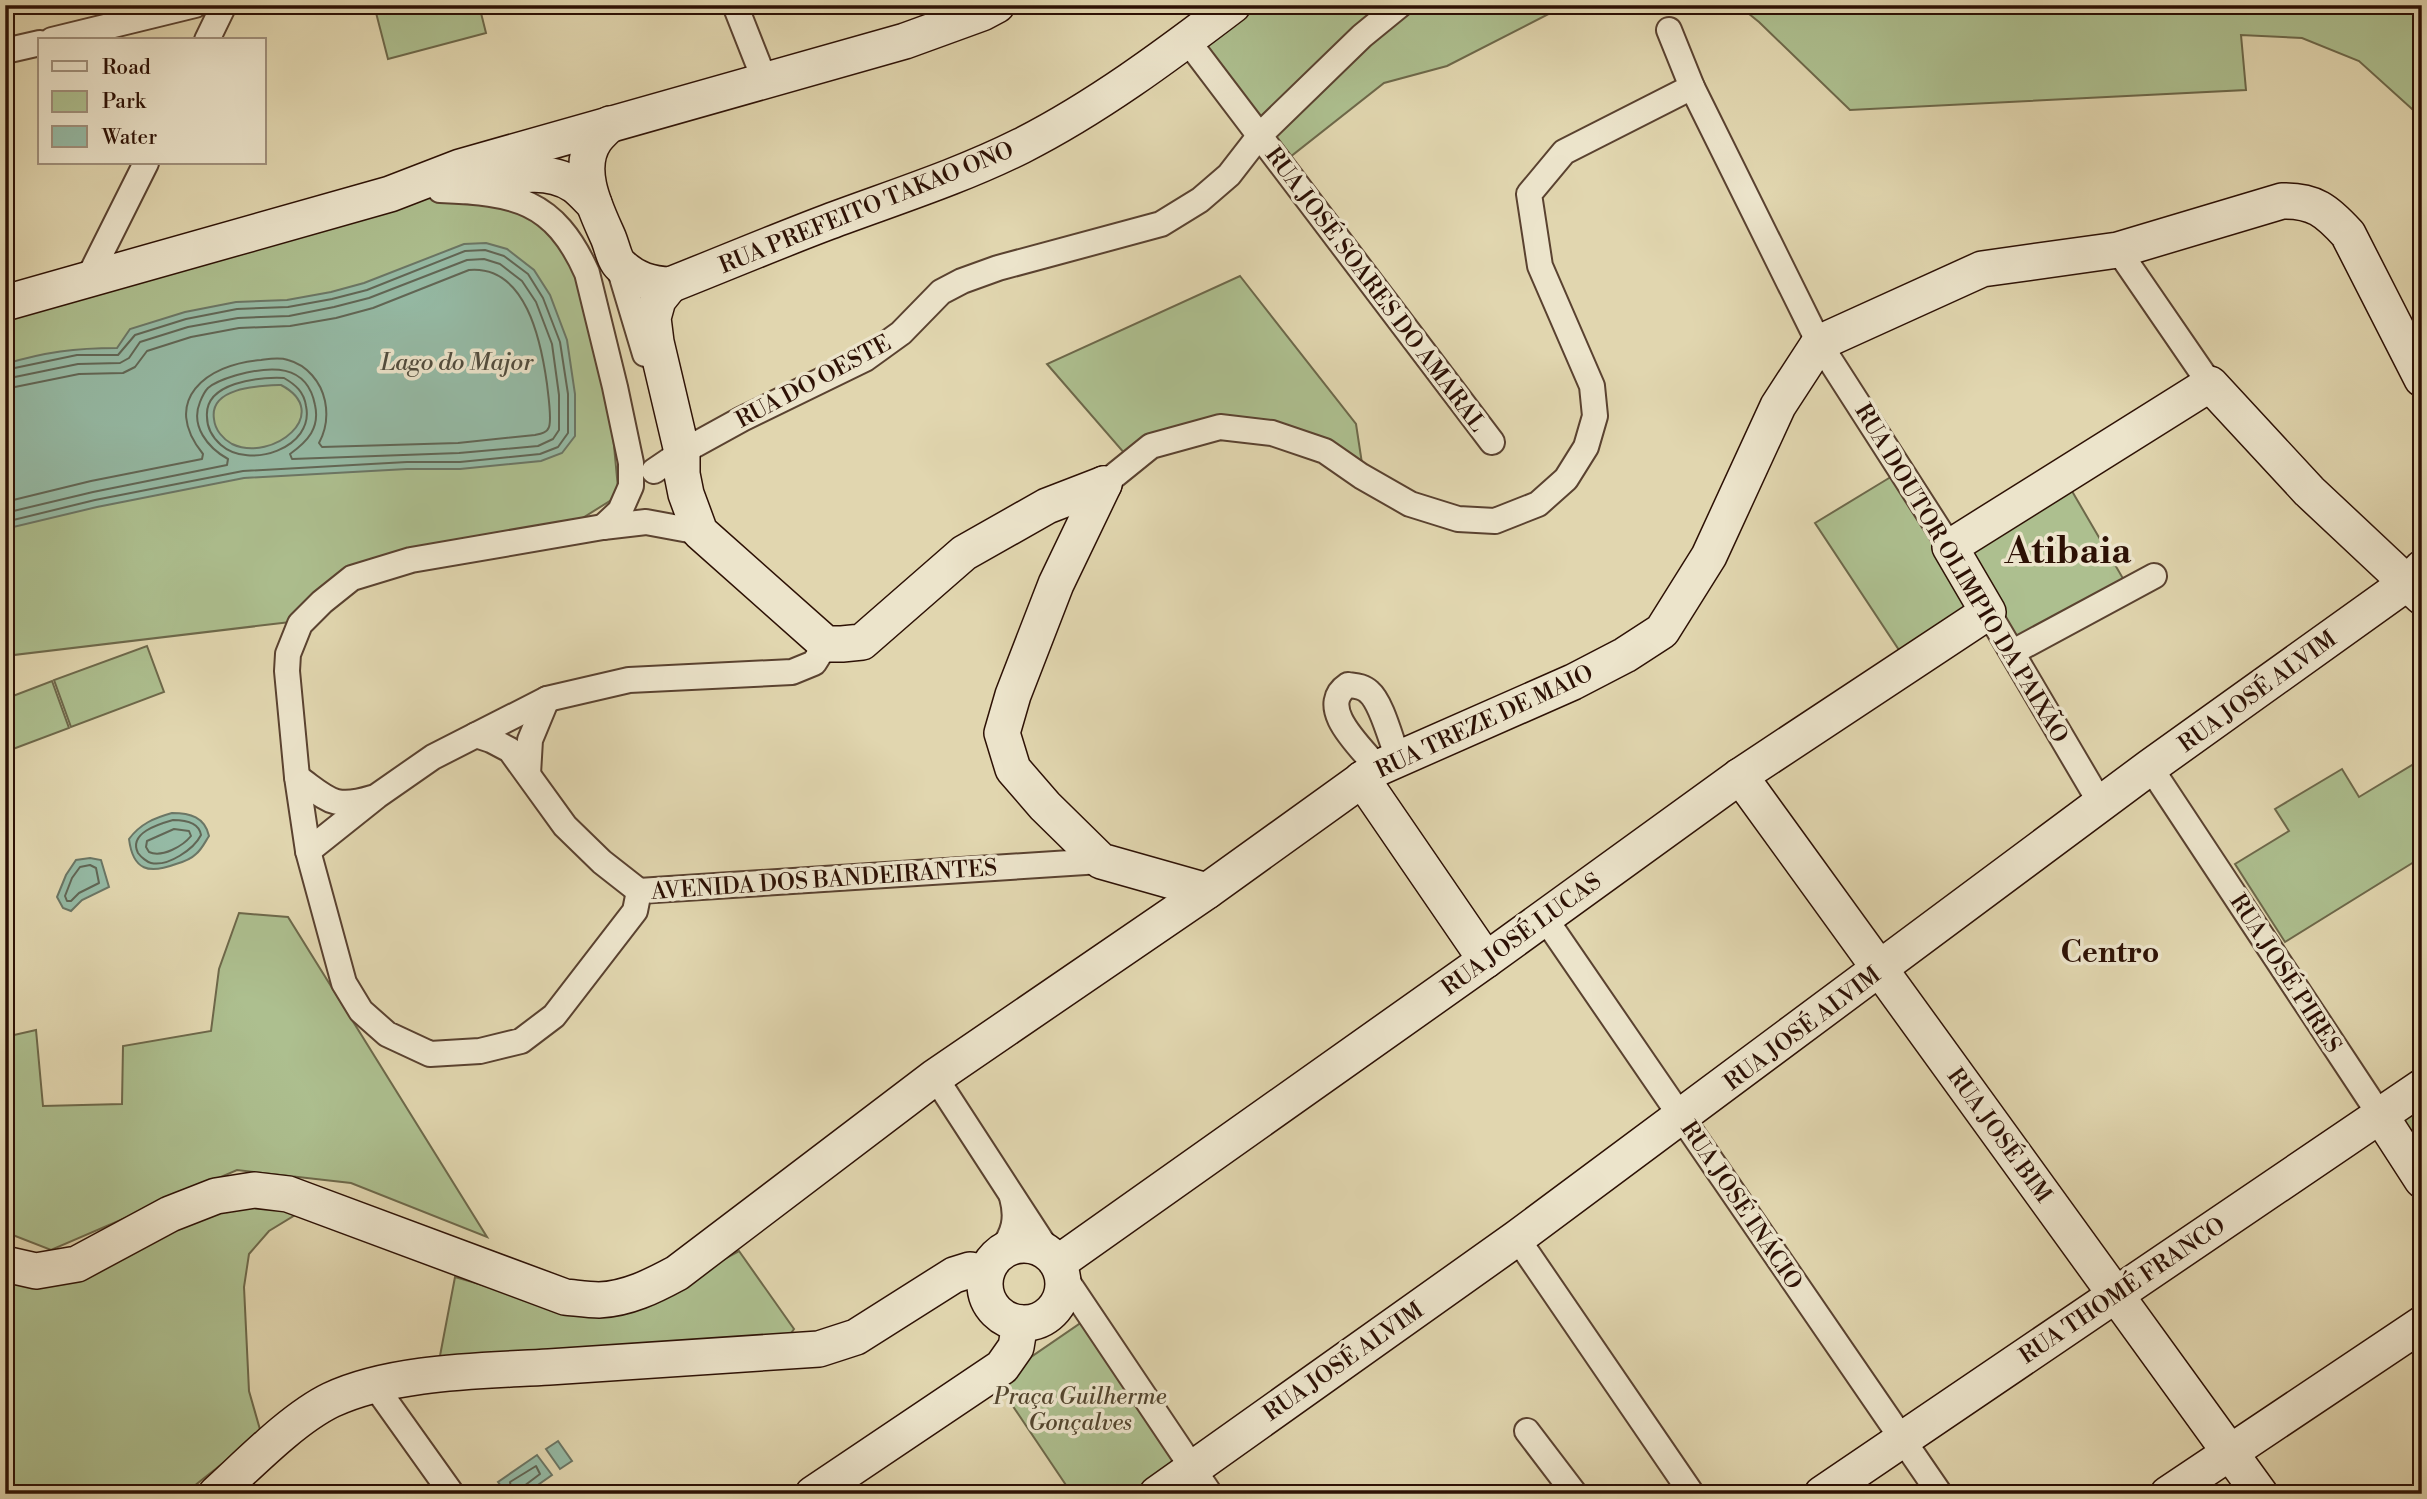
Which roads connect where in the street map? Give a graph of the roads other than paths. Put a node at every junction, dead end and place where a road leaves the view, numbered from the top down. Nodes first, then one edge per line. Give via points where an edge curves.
1 (195, 5) edge
2 (224, 5) edge
3 (734, 5) edge
4 (997, 5) edge
5 (1233, 5) edge
6 (1400, 5) edge
7 (1669, 30) dead end
8 (60, 38) edge
9 (207, 38) edge
10 (1187, 40) junction
11 (38, 43) edge
12 (5, 51) edge
13 (765, 81) junction
14 (1692, 87) junction
15 (610, 124) junction
16 (1260, 135) junction
17 (146, 164) edge
18 (440, 190) junction
19 (390, 194) junction
20 (594, 204) junction
21 (2118, 250) junction
22 (618, 264) junction
23 (88, 279) junction
24 (670, 285) junction
25 (5, 303) edge
26 (1819, 343) junction
27 (2422, 379) edge
28 (2210, 384) junction
29 (1492, 442) dead end
30 (668, 461) junction
31 (1104, 484) junction
32 (611, 519) junction
33 (700, 532) junction
34 (1950, 547) junction
35 (2154, 576) dead end
36 (2417, 583) edge
37 (1988, 612) junction
38 (827, 644) junction
39 (2014, 652) junction
40 (547, 699) junction
41 (476, 735) junction
42 (2150, 767) junction
43 (1379, 768) junction
44 (528, 774) junction
45 (1740, 776) junction
46 (297, 778) junction
47 (377, 796) junction
48 (2101, 804) junction
49 (308, 851) junction
50 (1101, 862) junction
51 (639, 891) junction
52 (1207, 891) junction
53 (1544, 917) junction
54 (1486, 960) junction
55 (1881, 970) junction
56 (936, 1077) junction
57 (2422, 1087) edge
58 (2380, 1115) junction
59 (1682, 1117) junction
60 (2422, 1180) edge
61 (1011, 1193) junction
62 (1517, 1238) junction
63 (993, 1262) junction
64 (5, 1264) edge
65 (1057, 1264) junction
66 (2115, 1294) junction
67 (1020, 1323) junction
68 (2422, 1324) edge
69 (375, 1386) junction
70 (1527, 1431) dead end
71 (1903, 1440) junction
72 (2230, 1452) junction
73 (1201, 1481) edge
74 (216, 1494) edge
75 (452, 1494) edge
76 (813, 1494) edge
77 (1157, 1494) edge
78 (1575, 1494) edge
79 (1692, 1494) edge
80 (1822, 1494) edge
81 (1940, 1494) edge
82 (2168, 1494) edge
83 (2260, 1494) edge

1 - 8 street
2 - 9 street
3 - 13 street
4 - 13 main road via 905,41
5 - 10 main road, RUA PREFEITO TAKAO ONO
6 - 16 street, RUA DO OESTE
7 - 14 street, RUA DOUTOR OLIMPIO DA PAIXÃO
10 - 16 street, RUA JOSÉ SOARES DO AMARAL
10 - 24 main road, RUA PREFEITO TAKAO ONO via 1021,146
11 - 12 street
13 - 15 main road
14 - 26 street, RUA DOUTOR OLIMPIO DA PAIXÃO
14 - 31 street via 1564,152 1530,194 1541,266 1592,386 1595,416 1586,447 1566,479 1538,504 1495,521 1458,519 1410,503 1325,451 1272,432 1220,427 1150,446
15 - 19 main road via 460,167
15 - 20 main road via 594,141 587,160
16 - 29 street, RUA JOSÉ SOARES DO AMARAL
16 - 30 street, RUA DO OESTE via 1229,175 1161,224 962,281 941,292 901,333 865,359 741,419
17 - 23 street
18 - 19 main road
18 - 20 main road via 542,174 574,185
18 - 32 street via 495,194 543,212 563,230 580,258 631,463 631,486
19 - 23 main road
20 - 22 main road
21 - 26 main road via 1982,269
21 - 27 main road via 2282,201 2300,200 2316,206 2348,234
21 - 28 street
22 - 24 main road via 650,284
22 - 30 street via 658,399
23 - 25 main road
24 - 30 main road via 658,300 653,318
26 - 34 street, RUA DOUTOR OLIMPIO DA PAIXÃO
26 - 43 main road, RUA TREZE DE MAIO via 1778,406 1709,556 1662,631 1573,682
28 - 34 main road
28 - 36 main road via 2309,491
30 - 32 street
30 - 33 main road via 682,474
31 - 38 main road via 1047,506 964,553 862,642
31 - 50 main road via 1056,584 1002,733 1013,769
32 - 33 street, AVENIDA DOS BANDEIRANTES
32 - 46 street, AVENIDA DOS BANDEIRANTES via 411,560 352,578 322,602 300,624 288,654
33 - 38 main road
34 - 37 main road, RUA DOUTOR OLIMPIO DA PAIXÃO
35 - 39 street
36 - 42 main road, RUA JOSÉ ALVIM
37 - 39 street, RUA DOUTOR OLIMPIO DA PAIXÃO
37 - 45 main road, RUA JOSÉ LUCAS
38 - 40 street via 814,663 792,672 629,680
39 - 48 street, RUA DOUTOR OLIMPIO DA PAIXÃO
40 - 41 street
40 - 44 street via 530,740
41 - 44 street via 510,750
41 - 47 street via 433,757
42 - 48 main road, RUA JOSÉ ALVIM
42 - 58 street, RUA JOSÉ PIRES
43 - 52 main road, RUA TREZE DE MAIO
43 - 54 main road
44 - 51 street via 565,826
45 - 53 main road, RUA JOSÉ LUCAS
45 - 55 main road, RUA JOSÉ BIM
46 - 47 street via 337,803
46 - 49 street, AVENIDA DOS BANDEIRANTES
47 - 49 street
48 - 55 main road, RUA JOSÉ ALVIM
49 - 51 street, AVENIDA DOS BANDEIRANTES via 344,983 361,1011 387,1034 430,1054 480,1051 521,1041 554,1016 635,911
50 - 51 street, AVENIDA DOS BANDEIRANTES
50 - 52 main road, AVENIDA DOS BANDEIRANTES
52 - 56 main road, RUA TREZE DE MAIO
53 - 54 main road, RUA JOSÉ LUCAS
53 - 59 street, RUA JOSÉ INÁCIO
54 - 65 main road, RUA JOSÉ LUCAS
55 - 59 main road, RUA JOSÉ ALVIM
55 - 66 main road, RUA JOSÉ BIM
56 - 61 street
56 - 64 main road, RUA TREZE DE MAIO via 677,1273 630,1294 598,1300 565,1297 288,1194 254,1189 216,1196 170,1214 77,1264 36,1272
57 - 58 main road, RUA THOMÉ FRANCO
58 - 60 main road, RUA JOSÉ PIRES
58 - 66 main road, RUA THOMÉ FRANCO
59 - 62 main road, RUA JOSÉ ALVIM
59 - 71 street, RUA JOSÉ INÁCIO
61 - 63 street via 1015,1226
61 - 65 street
62 - 73 main road, RUA JOSÉ ALVIM
62 - 79 street
63 - 65 main road via 1013,1246 1027,1244 1040,1247
63 - 67 main road via 985,1287 988,1300 1007,1319
63 - 69 main road via 954,1275 856,1337 819,1349 486,1371
65 - 67 main road via 1064,1287 1054,1310 1044,1318
65 - 73 street
66 - 71 main road, RUA THOMÉ FRANCO
66 - 72 main road, RUA JOSÉ BIM
67 - 76 main road via 1016,1346 1002,1367
68 - 72 main road
69 - 74 main road via 330,1401 289,1428
69 - 75 street
70 - 78 street
71 - 80 main road, RUA THOMÉ FRANCO
71 - 81 street, RUA JOSÉ INÁCIO
72 - 82 main road
72 - 83 main road, RUA JOSÉ BIM
73 - 77 main road, RUA JOSÉ ALVIM

